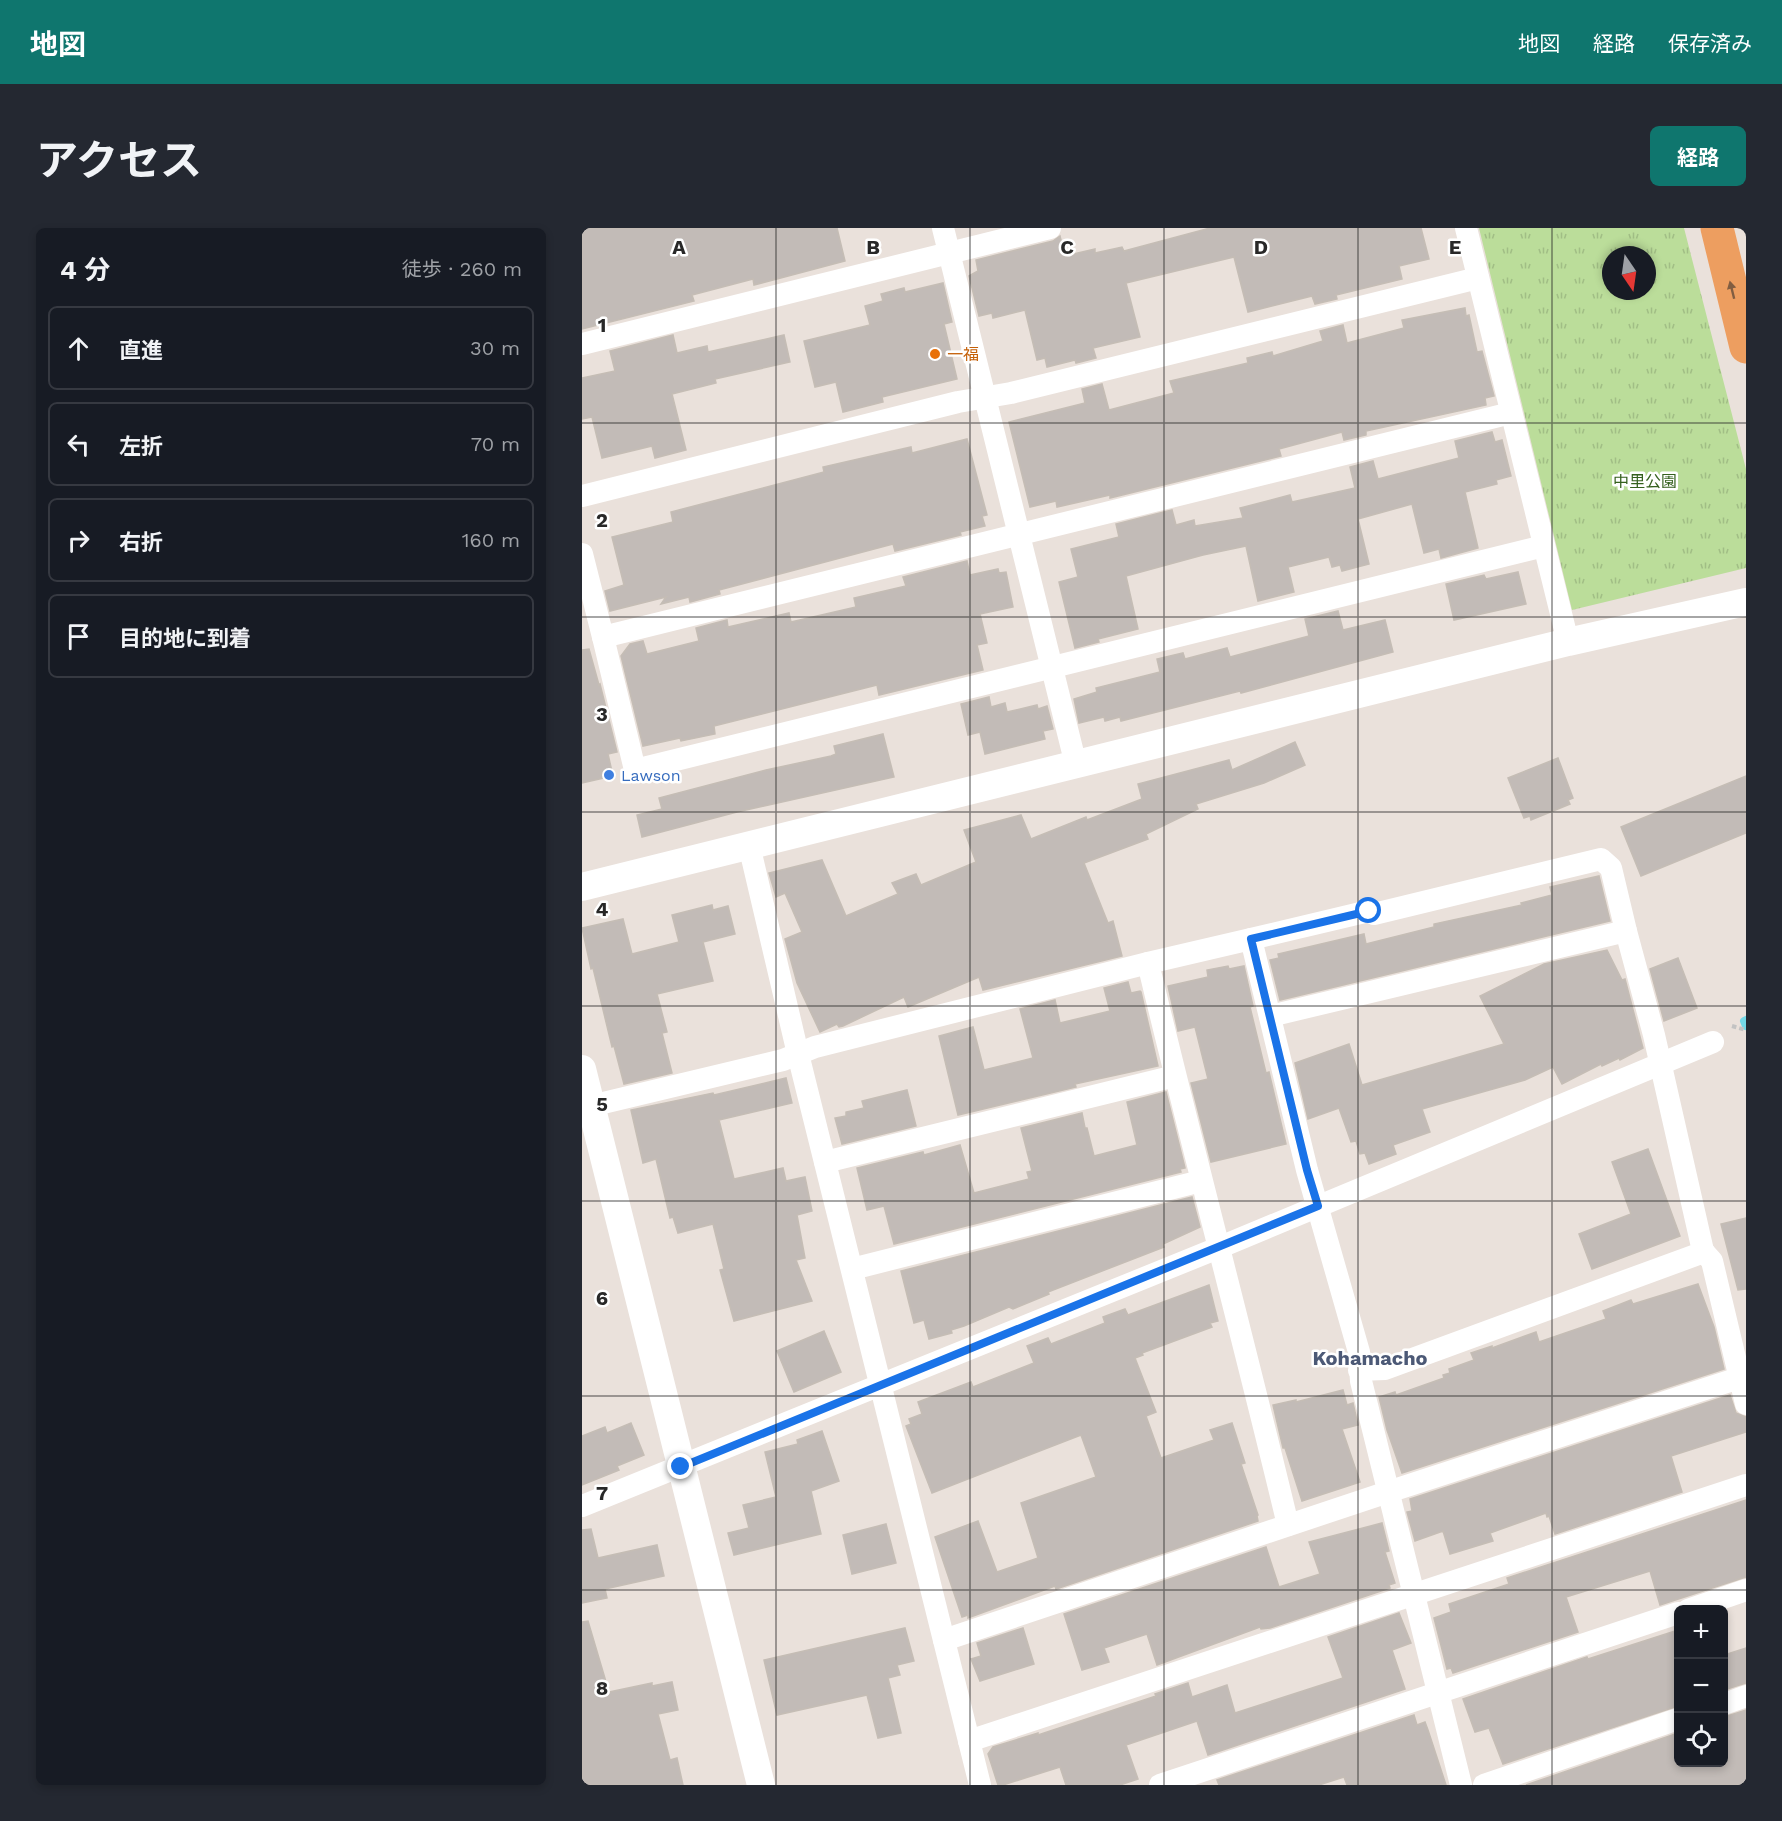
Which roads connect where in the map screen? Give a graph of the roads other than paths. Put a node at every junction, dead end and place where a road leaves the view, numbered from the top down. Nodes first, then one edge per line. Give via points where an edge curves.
1 (943, 228) edge
2 (1050, 228) edge
3 (1466, 228) edge
4 (1717, 228) edge
5 (949, 253) junction
6 (1478, 278) junction
7 (582, 344) edge
8 (1746, 347) edge
9 (985, 397) junction
10 (1511, 413) junction
11 (582, 496) edge
12 (1019, 534) junction
13 (1544, 546) junction
14 (582, 555) edge
15 (1746, 602) edge
16 (603, 637) junction
17 (1568, 642) junction
18 (1052, 666) junction
19 (1076, 765) junction
20 (749, 845) junction
21 (582, 887) edge
22 (1626, 931) junction
23 (1251, 939) junction
24 (1148, 963) junction
25 (1270, 1016) junction
26 (1713, 1042) dead end
27 (798, 1054) junction
28 (1660, 1065) junction
29 (582, 1069) edge
30 (1175, 1076) junction
31 (587, 1107) edge
32 (825, 1162) junction
33 (1201, 1181) junction
34 (1318, 1206) junction
35 (1218, 1248) junction
36 (1704, 1252) junction
37 (852, 1269) junction
38 (1359, 1370) junction
39 (1739, 1378) junction
40 (881, 1386) junction
41 (1746, 1404) edge
42 (681, 1467) junction
43 (1746, 1485) edge
44 (1388, 1492) junction
45 (582, 1506) edge
46 (1288, 1525) junction
47 (1746, 1590) edge
48 (1414, 1596) junction
49 (1702, 1605) edge
50 (1674, 1614) edge
51 (944, 1640) junction
52 (1438, 1694) junction
53 (1746, 1696) edge
54 (1728, 1703) edge
55 (1674, 1720) edge
56 (969, 1741) junction
57 (761, 1785) edge
58 (980, 1785) edge
59 (1160, 1785) edge
60 (1461, 1785) edge
61 (1484, 1785) edge

1 - 5 street
2 - 5 street
3 - 6 street
8 -> 4 highway
5 - 7 street
5 - 9 street
6 - 9 street
6 - 10 street
9 - 11 street
9 - 12 street
10 - 12 street
10 - 13 street
12 - 16 street
12 - 18 street
13 - 17 street
13 - 18 street
14 - 16 street
15 - 17 street
16 - 18 street via 635,770
17 - 19 street
18 - 19 street
19 - 20 street
20 - 21 street
20 - 27 street
22 - 23 street via 1611,868 1601,859 1374,914 1369,911
22 - 25 street
22 - 28 street
23 - 24 street
23 - 25 street
24 - 27 street
24 - 30 street
25 - 34 street
26 - 28 street
27 - 31 street
27 - 32 street
28 - 34 street
28 - 36 street
29 - 31 street
30 - 32 street
30 - 33 street
31 - 42 street
32 - 37 street
33 - 35 street
33 - 37 street
34 - 35 street
34 - 38 street via 1359,1352
35 - 40 street
35 - 46 street
36 - 38 street via 1386,1369
36 - 39 street via 1712,1261
37 - 40 street
38 - 44 street
39 - 41 street
39 - 44 street
40 - 42 street
40 - 51 street
42 - 45 street
42 - 57 street
43 - 48 street
44 - 46 street
44 - 48 street
46 - 51 street
47 - 49 street
48 - 52 street
48 - 56 street
50 - 52 street
51 - 56 street
52 - 59 street
52 - 60 street
53 - 54 street
55 - 61 street
56 - 58 street

